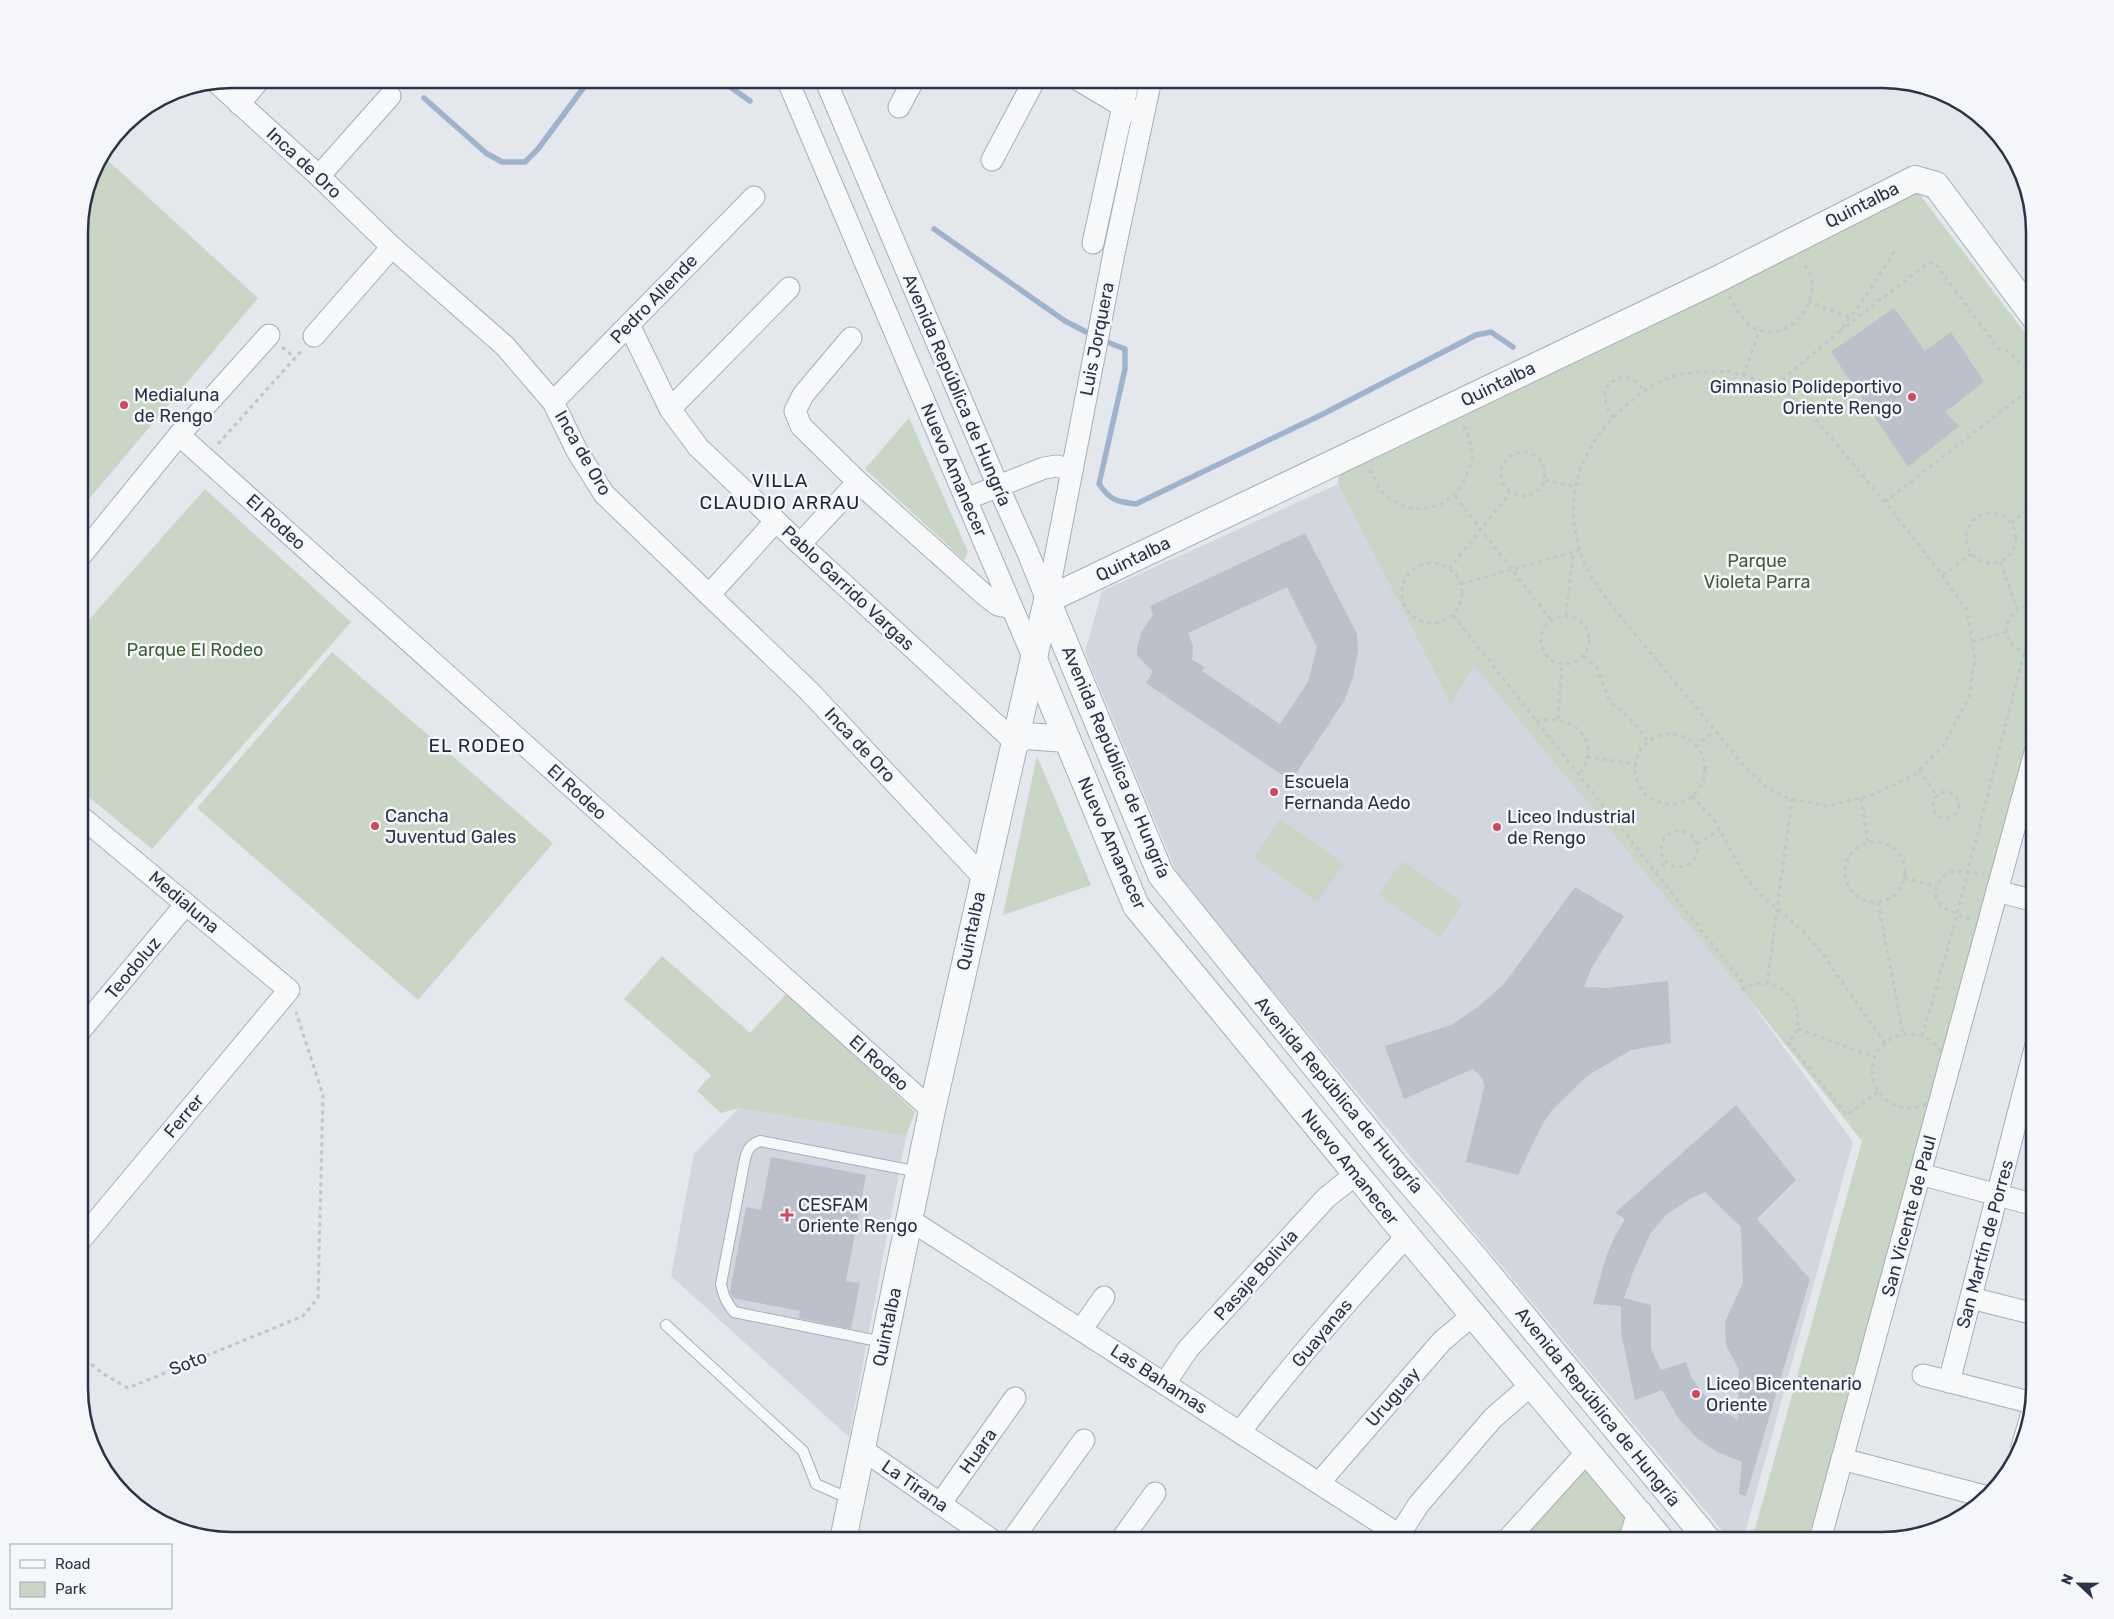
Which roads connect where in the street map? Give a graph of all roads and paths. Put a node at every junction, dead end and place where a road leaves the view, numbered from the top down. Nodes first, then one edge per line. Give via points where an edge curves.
1 (222, 88) edge
2 (252, 88) edge
3 (791, 88) edge
4 (829, 88) edge
5 (909, 88) edge
6 (1030, 88) edge
7 (1092, 88) edge
8 (1127, 88) edge
9 (1149, 88) edge
10 (390, 96) dead end
11 (239, 104) junction
12 (899, 107) dead end
13 (1124, 107) junction
14 (1144, 115) junction
15 (992, 160) dead end
16 (319, 176) junction
17 (754, 196) dead end
18 (1791, 241) junction
19 (1093, 244) dead end
20 (392, 247) junction
21 (1896, 249) dead end
22 (1718, 279) junction
23 (789, 288) dead end
24 (1808, 301) junction
25 (2026, 306) edge
26 (1850, 318) junction
27 (629, 325) junction
28 (1760, 330) junction
29 (1840, 332) junction
30 (269, 335) dead end
31 (314, 336) joint
32 (851, 338) dead end
33 (2026, 367) edge
34 (1743, 376) junction
35 (1776, 385) junction
36 (1645, 391) junction
37 (2026, 392) edge
38 (553, 402) junction
39 (1454, 405) junction
40 (670, 409) junction
41 (1613, 418) junction
42 (179, 434) junction
43 (1363, 448) junction
44 (205, 458) junction
45 (1072, 470) junction
46 (1545, 480) junction
47 (858, 482) junction
48 (998, 486) junction
49 (1576, 487) junction
50 (1510, 493) junction
51 (1455, 496) junction
52 (966, 499) junction
53 (1885, 502) junction
54 (2026, 510) edge
55 (776, 521) junction
56 (2011, 523) junction
57 (1480, 530) junction
58 (800, 544) junction
59 (88, 547) edge
60 (1580, 550) junction
61 (1574, 552) junction
62 (1971, 554) junction
63 (2000, 562) junction
64 (1449, 568) junction
65 (1510, 570) junction
66 (1943, 576) junction
67 (1461, 584) junction
68 (709, 595) junction
69 (1047, 600) junction
70 (1012, 608) junction
71 (2026, 608) edge
72 (2018, 611) junction
73 (1452, 615) junction
74 (1566, 615) junction
75 (1551, 620) junction
76 (2007, 632) junction
77 (1972, 642) junction
78 (2026, 648) edge
79 (2025, 652) junction
80 (1584, 656) junction
81 (1034, 659) junction
82 (1562, 664) junction
83 (1558, 719) junction
84 (1536, 721) junction
85 (1715, 730) junction
86 (1067, 739) junction
87 (1015, 742) junction
88 (1648, 742) junction
89 (1696, 747) junction
90 (1587, 757) junction
91 (1636, 764) junction
92 (1918, 770) junction
93 (1580, 776) junction
94 (2026, 779) edge
95 (1692, 796) junction
96 (1937, 796) junction
97 (1861, 798) junction
98 (1792, 799) junction
99 (88, 829) edge
100 (1720, 830) junction
101 (1868, 842) junction
102 (1696, 844) junction
103 (1666, 862) junction
104 (1656, 872) junction
105 (1968, 872) junction
106 (983, 876) junction
107 (1904, 878) junction
108 (1992, 883) junction
109 (1936, 886) junction
110 (2026, 897) edge
111 (1878, 902) junction
112 (186, 904) junction
113 (1777, 907) junction
114 (1957, 915) junction
115 (1975, 920) dead end
116 (1767, 984) junction
117 (289, 990) junction
118 (1253, 991) junction
119 (1227, 1016) junction
120 (88, 1021) edge
121 (1798, 1029) junction
122 (1903, 1034) junction
123 (1922, 1036) junction
124 (1885, 1043) junction
125 (1875, 1057) junction
126 (1878, 1092) junction
127 (2026, 1107) edge
128 (932, 1110) junction
129 (920, 1172) junction
130 (1356, 1174) junction
131 (1920, 1174) junction
132 (1998, 1196) junction
133 (2026, 1203) edge
134 (1436, 1212) junction
135 (910, 1220) junction
136 (88, 1231) edge
137 (1407, 1236) junction
138 (1104, 1297) dead end
139 (1971, 1298) junction
140 (2026, 1312) edge
141 (1473, 1316) junction
142 (666, 1325) dead end
143 (1081, 1330) junction
144 (884, 1342) junction
145 (88, 1361) edge
146 (1923, 1375) dead end
147 (1949, 1382) junction
148 (1165, 1383) junction
149 (1531, 1385) junction
150 (1015, 1398) dead end
151 (2025, 1401) edge
152 (1240, 1432) junction
153 (1084, 1440) dead end
154 (862, 1449) junction
155 (1587, 1452) junction
156 (1842, 1459) junction
157 (1319, 1483) junction
158 (1155, 1493) dead end
159 (1978, 1495) edge
160 (851, 1500) junction
161 (940, 1504) junction
162 (1640, 1514) junction
163 (1690, 1519) junction
164 (845, 1532) edge
165 (980, 1532) edge
166 (1018, 1532) edge
167 (1127, 1532) edge
168 (1394, 1532) edge
169 (1406, 1532) edge
170 (1514, 1532) edge
171 (1634, 1532) edge
172 (1655, 1532) edge
173 (1676, 1532) edge
174 (1701, 1532) edge
175 (1822, 1532) edge

1 - 11 street, Inca de Oro
2 - 11 street
3 - 52 street, Nuevo Amanecer
4 - 48 street, Avenida República de Hungría
5 - 12 street
6 - 15 street
7 - 13 street
8 - 13 street
9 - 14 street, Luis Jorquera
10 - 16 street
11 - 16 street, Inca de Oro
13 - 14 street
13 - 19 street
14 - 45 street, Luis Jorquera
16 - 20 street, Inca de Oro
17 - 27 street, Pedro Allende
18 - 22 street, Quintalba
18 - 24 path via 1811,278
18 - 25 street, Quintalba via 1915,179 1930,183 1936,185
20 - 31 street
20 - 38 street, Inca de Oro via 505,346
21 - 26 path
22 - 28 path via 1737,311
22 - 39 street, Quintalba
23 - 40 street
24 - 26 path
24 - 28 path via 1796,322 1786,329
26 - 29 path
27 - 38 street, Pedro Allende
27 - 40 street, Pablo Garrido Vargas
28 - 34 path
29 - 33 path via 1928,263 1934,262 1999,350 2004,349 2014,355
29 - 35 path
30 - 42 street
31 - 44 path
32 - 47 street via 803,395 795,412 801,426
34 - 35 path
34 - 36 path via 1727,372 1675,375
35 - 53 path via 1806,408
36 - 41 path
36 - 41 path via 1626,376 1615,379 1606,387 1604,396
37 - 53 path
38 - 68 street, Inca de Oro via 577,451 604,494
39 - 43 street, Quintalba
39 - 51 path via 1469,436 1473,458
40 - 55 street, Pablo Garrido Vargas via 698,446
41 - 49 path via 1602,428 1584,457
42 - 44 street, El Rodeo
42 - 59 street
43 - 51 path via 1382,492 1398,504 1415,509 1439,506
43 - 69 street, Quintalba
44 - 128 street, El Rodeo
45 - 48 street via 1057,466 1044,468
45 - 69 street, Luis Jorquera
46 - 49 path
46 - 50 path via 1542,487 1531,495
46 - 50 path via 1544,466 1534,454 1512,455 1503,466 1502,473 1502,480
47 - 58 street
47 - 70 street via 987,596 998,605
48 - 52 street
48 - 69 street, Avenida República de Hungría
49 - 60 path via 1573,521
50 - 57 path
51 - 57 path
52 - 70 street, Nuevo Amanecer
53 - 66 path
54 - 56 path
55 - 58 street, Pablo Garrido Vargas
55 - 68 street
56 - 62 path via 1996,514 1979,516 1968,529 1966,537
56 - 63 path via 2015,531 2014,548
57 - 64 path
57 - 65 path
58 - 87 street, Pablo Garrido Vargas
60 - 61 path
60 - 85 path via 1593,580 1612,606
61 - 65 path
61 - 74 path
62 - 63 path via 1982,562
62 - 66 path
63 - 72 path
64 - 67 path
64 - 73 path via 1435,563 1416,567 1408,574 1402,593 1408,612 1424,622 1444,621
65 - 67 path
65 - 75 path
66 - 77 path via 1967,611
67 - 73 path via 1462,598
68 - 106 street, Inca de Oro via 809,690
69 - 81 street, Quintalba
69 - 118 street, Avenida República de Hungría via 1161,875
70 - 81 street, Nuevo Amanecer
71 - 72 path
72 - 76 path via 2011,615
73 - 84 path
74 - 75 path
74 - 80 path via 1580,620 1589,634 1590,641
75 - 82 path via 1542,634 1543,650 1554,662
76 - 77 path
76 - 79 path via 2013,646
77 - 92 path via 1975,658 1969,697 1943,746
78 - 79 path
79 - 105 path
80 - 82 path via 1570,664
80 - 88 path via 1597,668 1610,702 1629,717
81 - 86 street, Nuevo Amanecer
81 - 87 street, Quintalba
82 - 83 path
83 - 84 path
83 - 90 path via 1572,724 1583,736
84 - 93 path
85 - 89 path
85 - 98 path via 1742,764 1767,788
86 - 87 street via 1025,736
86 - 119 street, Nuevo Amanecer via 1136,906
87 - 106 street, Quintalba
88 - 89 path via 1670,734 1682,736
88 - 91 path
89 - 95 path via 1701,752 1704,776
90 - 91 path
90 - 93 path
91 - 95 path via 1638,782 1651,799 1661,804 1672,804
92 - 96 path
92 - 97 path via 1914,775
93 - 104 path
94 - 108 street, San Vicente de Paul
95 - 100 path
96 - 96 path via 1933,804 1935,812 1946,818 1953,815 1958,808 1956,796 1948,792
97 - 98 path via 1827,806
97 - 101 path
98 - 113 path
99 - 112 street, Medialuna
100 - 102 path
100 - 113 path via 1744,875 1760,894
101 - 107 path via 1883,842 1900,854
101 - 111 path via 1849,855 1844,874 1846,883 1859,898
102 - 103 path via 1696,856 1688,864 1677,867
102 - 103 path via 1685,831 1667,834 1660,851
103 - 104 path
104 - 116 path via 1744,988 1750,984
105 - 108 path
105 - 109 path via 1950,872
105 - 114 path
106 - 128 street, Quintalba
107 - 109 path
107 - 111 path via 1897,893
108 - 110 street
108 - 131 street, San Vicente de Paul
109 - 114 path via 1937,900 1943,908
111 - 122 path
112 - 117 street, Medialuna
112 - 120 street, Teodoluz
113 - 116 path
113 - 124 path via 1821,952
114 - 115 path
114 - 123 path
116 - 121 path via 1774,984 1788,993 1795,1004
117 - 136 street, Ferrer
117 - 145 path, Soto via 323,1095 318,1298 303,1316 128,1388
118 - 119 street
118 - 134 street, Avenida República de Hungría
119 - 130 street, Nuevo Amanecer
121 - 125 path
121 - 126 path via 1788,1042 1847,1115
122 - 123 path
122 - 124 path
123 - 126 path via 1937,1045 1943,1055 1945,1080 1940,1091 1926,1104 1910,1108 1887,1101
124 - 125 path
125 - 126 path via 1872,1069
127 - 132 street, San Martín de Porres
128 - 129 street, Quintalba
129 - 135 street, Quintalba
129 - 144 lane via 760,1141 749,1148 744,1164 721,1284 723,1295 734,1312
130 - 137 street, Nuevo Amanecer
130 - 148 street, Pasaje Bolivia via 1326,1198 1188,1349
131 - 132 street
131 - 156 street, San Vicente de Paul
132 - 133 street
132 - 139 street, San Martín de Porres
134 - 137 street
134 - 163 street, Avenida República de Hungría
135 - 143 street, Las Bahamas
135 - 144 street, Quintalba
137 - 141 street, Nuevo Amanecer
137 - 152 street, Guayanas
138 - 143 street
139 - 140 street
139 - 147 street, San Martín de Porres
141 - 149 street, Nuevo Amanecer
141 - 157 street, Uruguay via 1442,1342
142 - 160 lane via 803,1450 816,1484
143 - 148 street, Las Bahamas
144 - 154 street, Quintalba
146 - 147 street
147 - 151 street
148 - 152 street, Las Bahamas
149 - 155 street, Nuevo Amanecer
149 - 169 street via 1493,1418 1419,1504
150 - 161 street, Huara
152 - 157 street, Las Bahamas
153 - 166 street
154 - 160 street, Quintalba
154 - 161 street, La Tirana
155 - 162 street, Nuevo Amanecer
155 - 170 street
156 - 159 street
156 - 175 street, San Vicente de Paul
157 - 168 street, Las Bahamas
158 - 167 street
160 - 164 street, Quintalba
161 - 165 street, La Tirana
162 - 171 street
162 - 172 street, Nuevo Amanecer
163 - 173 street
163 - 174 street, Avenida República de Hungría

